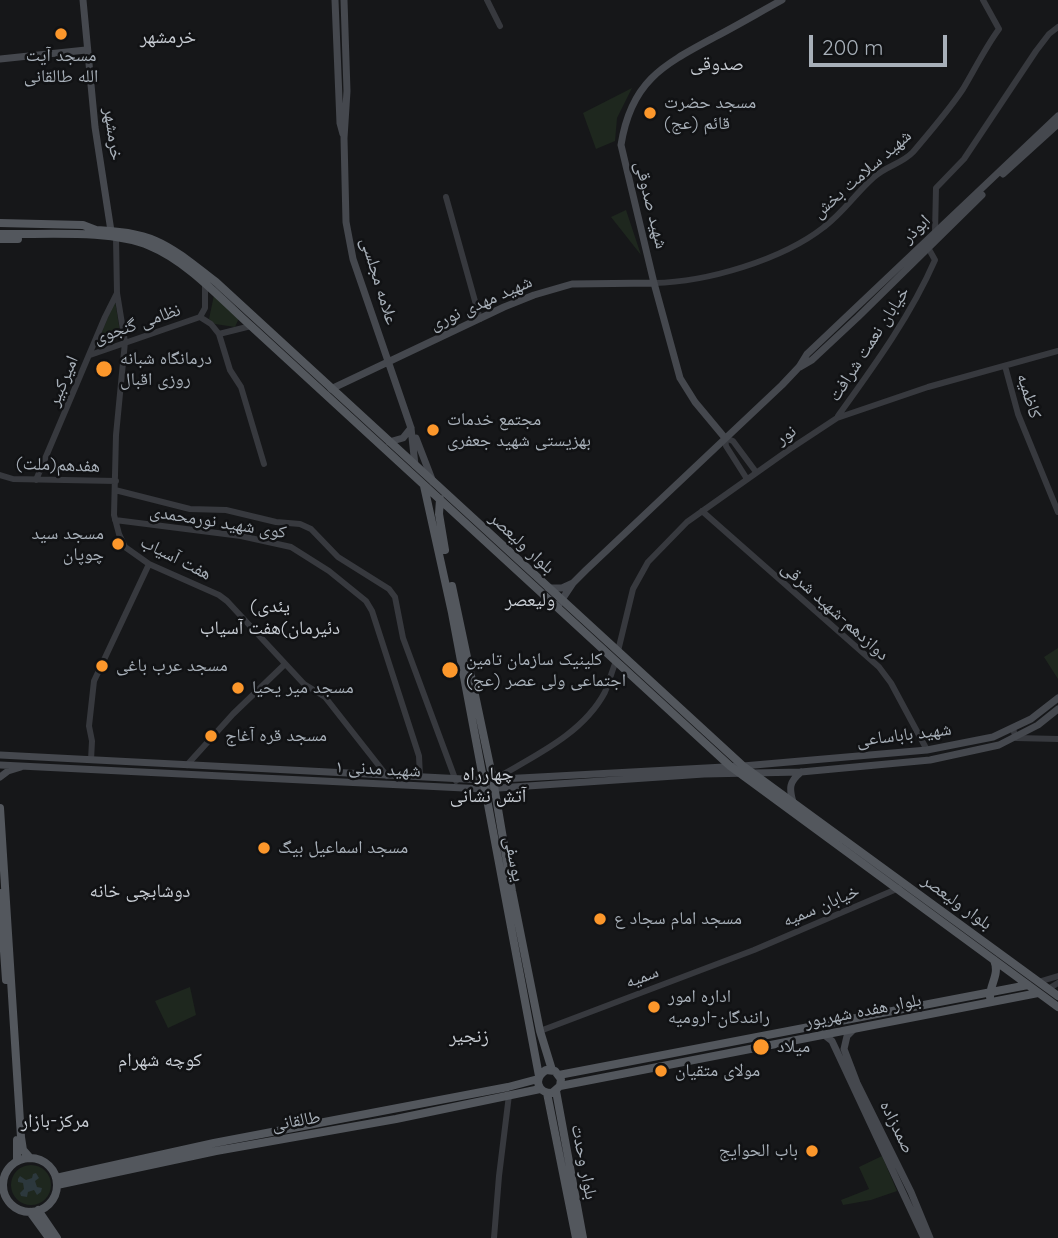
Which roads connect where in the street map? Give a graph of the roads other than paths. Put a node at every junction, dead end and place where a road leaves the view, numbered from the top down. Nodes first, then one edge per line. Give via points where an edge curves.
1 (83, 0) edge
2 (335, 0) edge
3 (344, 0) edge
4 (487, 0) edge
5 (782, 0) edge
6 (983, 0) edge
7 (500, 26) dead end
8 (340, 27) junction
9 (1058, 27) edge
10 (86, 50) junction
11 (0, 60) edge
12 (1058, 116) edge
13 (1058, 124) edge
14 (446, 197) dead end
15 (0, 223) edge
16 (0, 232) edge
17 (99, 233) junction
18 (935, 233) junction
19 (114, 234) junction
20 (0, 239) edge
21 (927, 245) junction
22 (654, 283) junction
23 (205, 285) junction
24 (117, 293) junction
25 (200, 317) junction
26 (480, 319) junction
27 (251, 326) junction
28 (219, 334) junction
29 (125, 342) junction
30 (1058, 351) edge
31 (90, 355) junction
32 (389, 362) junction
33 (1005, 366) junction
34 (331, 389) junction
35 (837, 418) junction
36 (411, 428) junction
37 (725, 438) junction
38 (389, 442) junction
39 (421, 449) junction
40 (264, 464) dead end
41 (412, 468) junction
42 (756, 472) junction
43 (0, 475) edge
44 (747, 479) junction
45 (36, 480) junction
46 (116, 481) junction
47 (433, 482) junction
48 (423, 483) junction
49 (115, 490) junction
50 (443, 496) junction
51 (431, 511) junction
52 (702, 511) junction
53 (1058, 512) edge
54 (115, 520) junction
55 (149, 564) junction
56 (573, 583) junction
57 (548, 588) junction
58 (560, 604) junction
59 (618, 652) junction
60 (616, 661) junction
61 (284, 665) junction
62 (468, 679) junction
63 (1058, 698) edge
64 (1058, 709) edge
65 (1013, 729) junction
66 (1016, 738) junction
67 (1058, 739) edge
68 (708, 745) junction
69 (927, 750) junction
70 (0, 755) edge
71 (91, 760) junction
72 (0, 765) edge
73 (28, 765) junction
74 (172, 765) junction
75 (187, 765) junction
76 (730, 766) junction
77 (703, 768) junction
78 (742, 770) junction
79 (801, 772) junction
80 (600, 773) junction
81 (172, 774) junction
82 (755, 774) junction
83 (387, 776) junction
84 (403, 777) junction
85 (0, 778) edge
86 (420, 778) junction
87 (456, 781) junction
88 (600, 782) junction
89 (494, 784) junction
90 (484, 785) junction
91 (402, 786) junction
92 (420, 787) junction
93 (793, 802) junction
94 (0, 808) edge
95 (500, 842) junction
96 (901, 886) junction
97 (0, 893) edge
98 (754, 950) joint
99 (994, 960) junction
100 (1058, 976) edge
101 (1038, 982) junction
102 (1058, 983) edge
103 (1027, 985) junction
104 (1048, 989) junction
105 (1037, 993) junction
106 (991, 998) junction
107 (1008, 999) junction
108 (1057, 1002) edge
109 (853, 1030) junction
110 (540, 1031) junction
111 (822, 1034) junction
112 (540, 1048) junction
113 (653, 1057) junction
114 (655, 1068) junction
115 (556, 1073) junction
116 (538, 1077) junction
117 (551, 1090) junction
118 (509, 1095) junction
119 (873, 1120) junction
120 (215, 1147) junction
121 (30, 1158) junction
122 (17, 1161) junction
123 (569, 1180) junction
124 (57, 1181) junction
125 (2, 1192) edge
126 (34, 1211) junction
127 (49, 1238) edge
128 (57, 1238) edge
129 (494, 1238) edge
130 (576, 1238) edge
131 (583, 1238) edge
132 (923, 1238) edge
133 (930, 1238) edge

1 - 10 main road, خرمشهر
2 - 8 main road, علامه مجلسی
3 - 8 main road, علامه مجلسی
4 - 7 street
5 - 22 main road, شهید صدوقی via 657,72 630,113 621,145
6 - 22 street, شهید سلامت بخش via 999,29 962,90 911,154 874,176 826,226 807,239 752,262 681,282
8 - 32 main road, علامه مجلسی via 347,91 344,198 353,259
9 - 18 street via 964,159 936,188
10 - 11 main road
10 - 19 main road, خرمشهر
12 - 18 main road, ابوذر
13 - 21 main road, ابوذر
14 - 26 street
15 - 17 main road via 83,225
16 - 17 main road, بلوار ولیعصر
17 - 19 main road, بلوار ولیعصر
17 - 20 main road via 83,240
18 - 21 main road, ابوذر
19 - 23 main road, بلوار ولیعصر via 152,246
19 - 24 street, هفت آسیاب
19 - 34 main road, بلوار ولیعصر via 136,233 175,250
21 - 35 street, خیابان نعمت شرافت via 935,260 920,293
21 - 37 main road, ابوذر via 807,354
22 - 26 main road, شهید مهدی نوری via 572,285 534,295
22 - 37 main road, شهید صدوقی via 680,378
23 - 25 street, نظامی گنجوی via 205,308
23 - 27 main road, بلوار ولیعصر
24 - 29 street, هفت آسیاب
24 - 31 street, امیرکبیر
25 - 28 street
25 - 29 street, نظامی گنجوی
26 - 32 main road, شهید مهدی نوری
27 - 28 street
27 - 41 main road, بلوار ولیعصر
28 - 40 street
29 - 31 street, نظامی گنجوی
29 - 46 street, هفت آسیاب
30 - 33 street, نور
31 - 45 street, امیرکبیر
32 - 34 main road, شهید مهدی نوری
32 - 36 main road, علامه مجلسی
33 - 35 street, نور
33 - 53 street, کاظمیه via 1018,414
34 - 38 main road, بلوار ولیعصر
35 - 42 street, نور
36 - 38 main road via 403,438
36 - 39 main road
36 - 41 main road
37 - 42 street via 733,441
37 - 44 street
37 - 56 main road, ابوذر
38 - 41 main road, بلوار ولیعصر
39 - 41 main road
39 - 47 main road
41 - 47 main road, بلوار ولیعصر
41 - 48 main road, بلوار ولیعصر
42 - 44 street, نور
43 - 45 street, هفدهم(ملت)
44 - 52 street, نور
45 - 46 street, هفدهم(ملت)
46 - 49 street, هفت آسیاب
47 - 50 main road, بلوار ولیعصر
48 - 50 main road, بلوار ولیعصر
48 - 51 main road, یوسفی
49 - 54 street, هفت آسیاب
49 - 87 street via 190,509 226,510 300,524 389,589
50 - 51 main road
50 - 57 main road, بلوار ولیعصر
50 - 58 main road, بلوار ولیعصر
50 - 62 main road, یوسفی via 439,514
51 - 62 main road, یوسفی
52 - 59 street, نور via 648,562 633,589
52 - 69 street, دوازدهم-شهید شرقی via 879,667
54 - 55 street, هفت آسیاب via 125,547
54 - 86 street, کوی شهید نورمحمدی via 291,547 366,601 419,756
55 - 61 street, هفت آسیاب via 219,595
55 - 71 street via 94,681
56 - 57 main road
56 - 58 main road, ابوذر
57 - 58 main road, بلوار ولیعصر
58 - 59 main road, بلوار ولیعصر
58 - 60 main road, بلوار ولیعصر
59 - 60 main road
59 - 78 main road, بلوار ولیعصر
60 - 68 main road, بلوار ولیعصر
60 - 89 street via 604,692 586,717
61 - 75 street
61 - 83 street, هفت آسیاب via 325,697
62 - 89 main road, یوسفی
62 - 90 main road, یوسفی
63 - 65 main road, شهید باباساعی
64 - 66 main road, شهید باباساعی
65 - 66 street
65 - 69 main road, شهید باباساعی
66 - 67 street
66 - 79 main road, شهید باباساعی via 930,760
68 - 76 main road, بلوار ولیعصر
68 - 77 main road via 712,758
69 - 78 main road, شهید باباساعی
70 - 71 main road, شهید مدنی ۱
71 - 74 main road, شهید مدنی ۱
72 - 73 main road, شهید مدنی ۱
73 - 81 main road, شهید مدنی ۱
73 - 85 main road
74 - 75 main road, شهید مدنی ۱
74 - 81 main road
75 - 83 main road, شهید مدنی ۱
76 - 77 main road, شهید مدنی ۱
76 - 78 main road, بلوار ولیعصر
77 - 80 main road, شهید مدنی ۱
78 - 82 main road, بلوار ولیعصر
78 - 88 main road, شهید مدنی ۱
78 - 96 main road, بلوار ولیعصر
79 - 82 main road, شهید باباساعی
79 - 93 main road via 789,788
80 - 88 main road
80 - 89 main road, شهید مدنی ۱
81 - 91 main road, شهید مدنی ۱
82 - 93 main road, بلوار ولیعصر
83 - 84 main road, شهید مدنی ۱
84 - 86 main road, شهید مدنی ۱
84 - 91 main road
86 - 87 main road, شهید مدنی ۱
86 - 92 main road
87 - 90 main road, شهید مدنی ۱
88 - 89 main road, شهید مدنی ۱
89 - 90 main road, شهید مدنی ۱
89 - 95 main road, یوسفی
90 - 92 main road, شهید مدنی ۱
90 - 95 main road, یوسفی
91 - 92 main road, شهید مدنی ۱
93 - 96 main road, بلوار ولیعصر
94 - 121 main road via 21,1137
95 - 110 main road, یوسفی
95 - 112 main road, یوسفی
96 - 98 street, خیابان سمیه
96 - 99 main road, بلوار ولیعصر
96 - 101 main road, بلوار ولیعصر
97 - 122 main road
98 - 110 street, سمیه
99 - 103 main road, بلوار ولیعصر
99 - 106 main road
100 - 101 street
101 - 103 main road, بلوار هفده شهریور
101 - 104 main road, بلوار ولیعصر
102 - 104 street
103 - 105 main road, بلوار ولیعصر
103 - 106 main road, بلوار هفده شهریور
104 - 105 main road, بلوار هفده شهریور
104 - 108 main road, بلوار ولیعصر
105 - 107 main road, بلوار هفده شهریور
105 - 108 main road, بلوار ولیعصر
106 - 107 main road, بلوار هفده شهریور
106 - 109 main road, بلوار هفده شهریور
106 - 113 main road, بلوار هفده شهریور
107 - 108 main road
109 - 111 main road, بلوار هفده شهریور
109 - 119 main road, صمدزاده via 844,1049
110 - 112 main road, یوسفی
111 - 114 main road, بلوار هفده شهریور
111 - 119 main road, صمدزاده via 832,1041
112 - 115 main road, یوسفی
112 - 116 main road, یوسفی
113 - 114 main road
113 - 115 main road, بلوار هفده شهریور
114 - 117 main road, بلوار هفده شهریور
115 - 116 main road, طالقانی via 543,1071
115 - 117 main road, یوسفی
116 - 117 main road, یوسفی
116 - 120 main road, طالقانی
117 - 118 main road, طالقانی
117 - 123 main road, بلوار وحدت
118 - 120 main road, طالقانی via 396,1119
118 - 129 street
119 - 132 main road, صمدزاده
119 - 133 main road, صمدزاده
120 - 124 main road, طالقانی
121 - 122 main road
121 - 124 main road via 44,1161
122 - 125 main road via 5,1176
123 - 130 main road, بلوار وحدت
123 - 131 main road, بلوار وحدت
124 - 126 main road via 53,1199
125 - 126 main road via 15,1207
126 - 127 main road
126 - 128 main road

